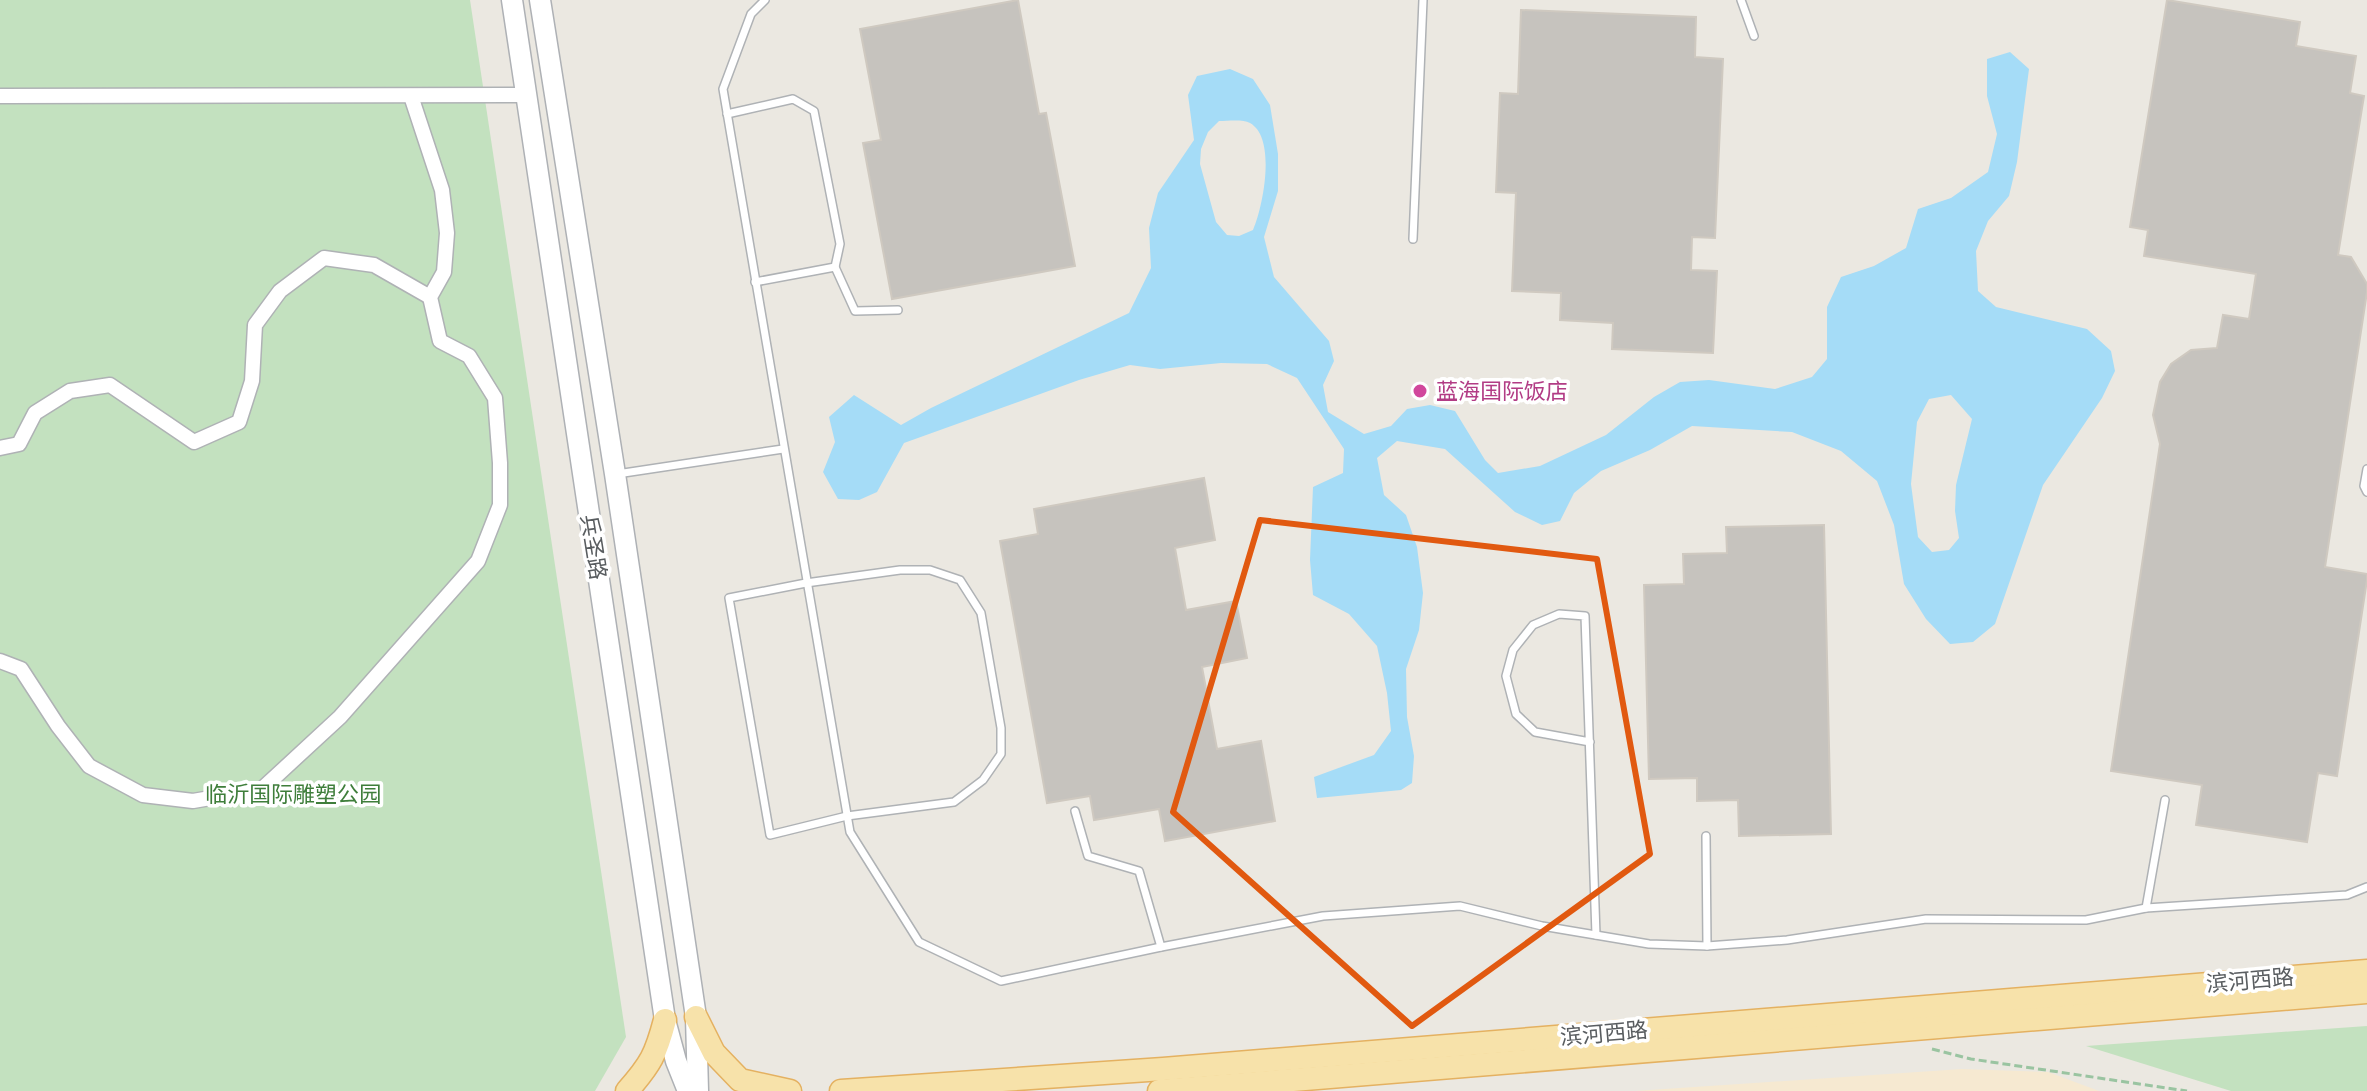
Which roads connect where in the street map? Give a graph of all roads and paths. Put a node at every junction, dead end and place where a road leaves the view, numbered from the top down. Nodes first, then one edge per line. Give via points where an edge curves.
1 (512, 0) edge
2 (540, 0) edge
3 (765, 0) edge
4 (1423, 0) edge
5 (1741, 0) edge
6 (1754, 36) dead end
7 (526, 95) junction
8 (0, 96) edge
9 (411, 96) junction
10 (727, 114) junction
11 (1413, 239) dead end
12 (835, 267) junction
13 (755, 282) junction
14 (430, 297) junction
15 (898, 310) dead end
16 (0, 448) edge
17 (783, 449) junction
18 (2367, 469) edge
19 (615, 474) junction
20 (2367, 492) edge
21 (806, 583) junction
22 (0, 661) edge
23 (1590, 742) junction
24 (2165, 800) dead end
25 (1075, 811) dead end
26 (847, 816) junction
27 (1706, 836) dead end
28 (2367, 887) edge
29 (2146, 908) junction
30 (1596, 935) junction
31 (1707, 946) junction
32 (1161, 947) junction
33 (2367, 971) edge
34 (2367, 992) edge
35 (696, 1017) junction
36 (665, 1020) junction
37 (1927, 1048) dead end
38 (627, 1091) edge
39 (688, 1091) edge
40 (698, 1091) edge
41 (790, 1091) edge
42 (841, 1091) edge
43 (1159, 1091) edge
44 (2187, 1091) edge

1 - 7 main road, 兵圣路
2 - 19 main road, 兵圣路
3 - 10 lane via 751,14 723,89
4 - 11 lane
5 - 6 lane
7 - 9 street
7 - 36 main road, 兵圣路
8 - 9 street
9 - 14 street via 442,190 447,233 444,272
10 - 12 lane via 793,99 814,111 840,244
10 - 13 lane
12 - 13 lane
12 - 15 lane via 855,311
13 - 17 lane
14 - 16 street via 374,265 324,258 280,291 255,325 252,381 239,422 194,442 110,385 70,391 35,413 19,444
14 - 22 street via 440,341 469,356 495,398 500,505 478,561 340,717 262,789 193,801 143,795 89,766 21,669
17 - 19 lane
17 - 21 lane
18 - 20 lane
19 - 35 main road, 兵圣路
21 - 26 lane
21 - 26 lane via 729,598 770,835
21 - 26 lane via 900,570 930,570 960,580 981,613 999,714 1001,754 983,780 954,802
23 - 23 lane via 1585,616 1559,614 1533,625 1513,650 1506,676 1516,714 1535,732
23 - 30 lane
24 - 29 lane
25 - 32 lane via 1088,856 1139,871
26 - 32 lane via 850,832 919,942 1001,981
27 - 31 lane
28 - 29 lane via 2347,895
29 - 31 lane via 2086,920 1926,919
30 - 31 lane
30 - 32 lane via 1460,906 1323,916
33 - 42 main road, 滨河西路
34 - 43 main road, 滨河西路
35 - 40 main road, 兵圣路
35 - 41 main road via 714,1053 740,1080
36 - 38 main road via 657,1051
36 - 39 main road, 兵圣路
37 - 44 path

